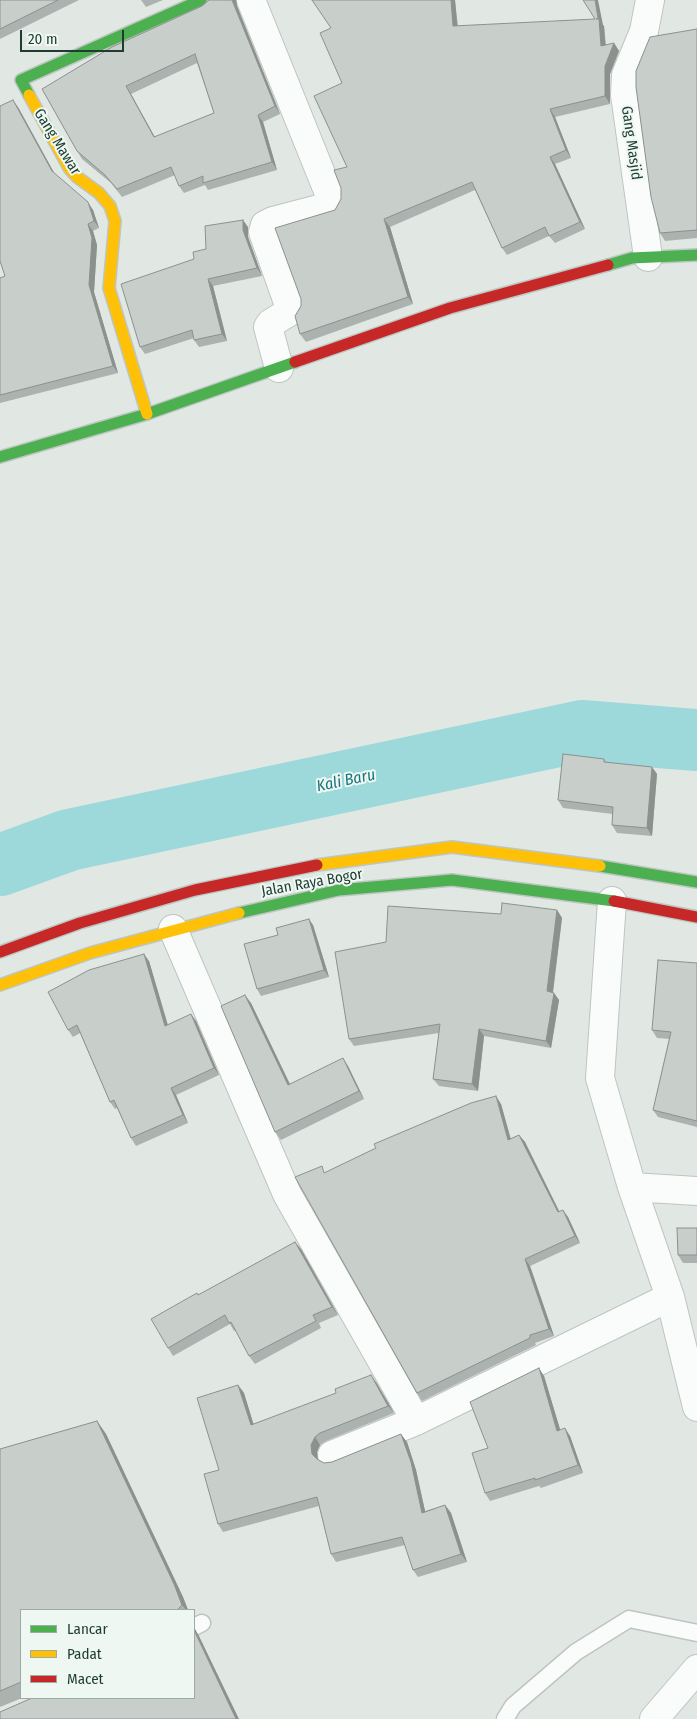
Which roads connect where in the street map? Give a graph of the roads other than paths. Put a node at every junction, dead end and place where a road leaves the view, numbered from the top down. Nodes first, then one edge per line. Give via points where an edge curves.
1 (201, 0) edge
2 (251, 0) edge
3 (650, 0) edge
4 (697, 255) edge
5 (648, 258) junction
6 (279, 368) junction
7 (147, 414) junction
8 (0, 457) edge
9 (697, 882) edge
10 (612, 901) junction
11 (697, 917) edge
12 (173, 929) junction
13 (0, 952) edge
14 (0, 985) edge
15 (632, 1187) junction
16 (697, 1191) edge
17 (670, 1297) junction
18 (697, 1406) edge
19 (416, 1421) junction
20 (332, 1455) dead end
21 (697, 1634) edge
22 (697, 1669) edge
23 (505, 1719) edge
24 (654, 1719) edge

1 - 7 main road, Gang Mawar via 20,80 69,168 99,193 115,221 109,288
2 - 6 street via 332,201 330,206 273,221 263,232 291,311 268,327
3 - 5 street, Gang Masjid via 644,31 626,74 625,95
4 - 5 main road
5 - 6 main road via 632,258 450,308
6 - 7 main road
7 - 8 main road
9 - 13 main road, Jalan Raya Bogor via 619,868 452,847 336,861 195,890 80,923
10 - 11 main road, Jalan Raya Bogor
10 - 12 main road, Jalan Raya Bogor via 452,880 339,890
10 - 15 street via 600,1078
12 - 14 main road, Jalan Raya Bogor via 90,953
12 - 19 street via 287,1194
15 - 16 street
15 - 17 street
17 - 18 street
17 - 19 street
19 - 20 street
21 - 23 lane via 629,1619 576,1652 513,1706
22 - 24 street

